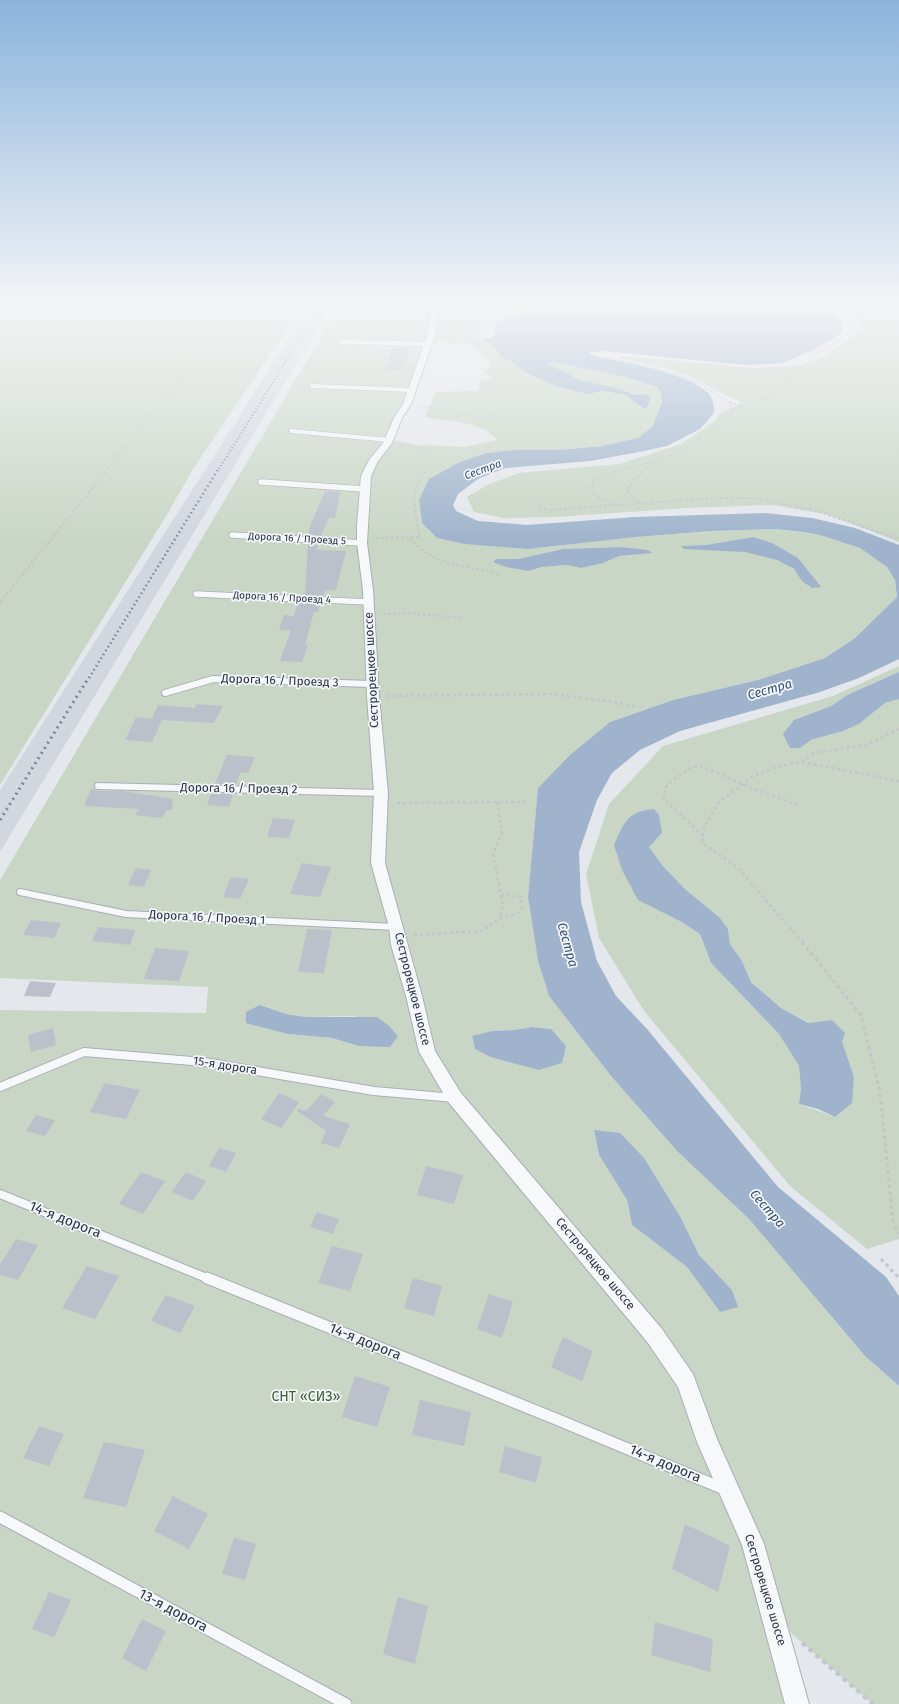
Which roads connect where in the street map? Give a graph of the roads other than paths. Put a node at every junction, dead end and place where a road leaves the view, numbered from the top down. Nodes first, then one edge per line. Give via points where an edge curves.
1 (415, 383) edge
2 (312, 386) dead end
3 (409, 397) junction
4 (291, 431) dead end
5 (388, 441) junction
6 (261, 482) dead end
7 (364, 489) junction
8 (232, 535) dead end
9 (362, 541) junction
10 (196, 594) dead end
11 (368, 608) junction
12 (372, 690) junction
13 (165, 693) dead end
14 (98, 786) dead end
15 (381, 798) junction
16 (20, 892) dead end
17 (397, 932) junction
18 (0, 1087) edge
19 (455, 1098) junction
20 (0, 1194) edge
21 (729, 1491) junction
22 (0, 1517) edge
23 (346, 1704) edge
24 (797, 1704) edge

1 - 3 street, Сестрорецкое шоссе
2 - 3 lane
3 - 5 street, Сестрорецкое шоссе
4 - 5 lane
5 - 7 street, Сестрорецкое шоссе via 374,460 366,476
6 - 7 lane
7 - 9 street, Сестрорецкое шоссе
8 - 9 lane, Дорога 16 / Проезд 5
9 - 11 street, Сестрорецкое шоссе
10 - 11 lane, Дорога 16 / Проезд 4 via 312,600
11 - 12 street, Сестрорецкое шоссе
12 - 13 lane, Дорога 16 / Проезд 3 via 213,679
12 - 15 street, Сестрорецкое шоссе
14 - 15 lane, Дорога 16 / Проезд 2
15 - 17 street, Сестрорецкое шоссе via 378,863
16 - 17 lane, Дорога 16 / Проезд 1 via 126,914
17 - 19 street, Сестрорецкое шоссе via 427,1052
18 - 19 lane, 15-я дорога via 84,1052 204,1062 374,1091
19 - 21 street, Сестрорецкое шоссе via 655,1336 686,1381
20 - 21 lane, 14-я дорога
21 - 24 street, Сестрорецкое шоссе via 753,1544
22 - 23 lane, 13-я дорога

